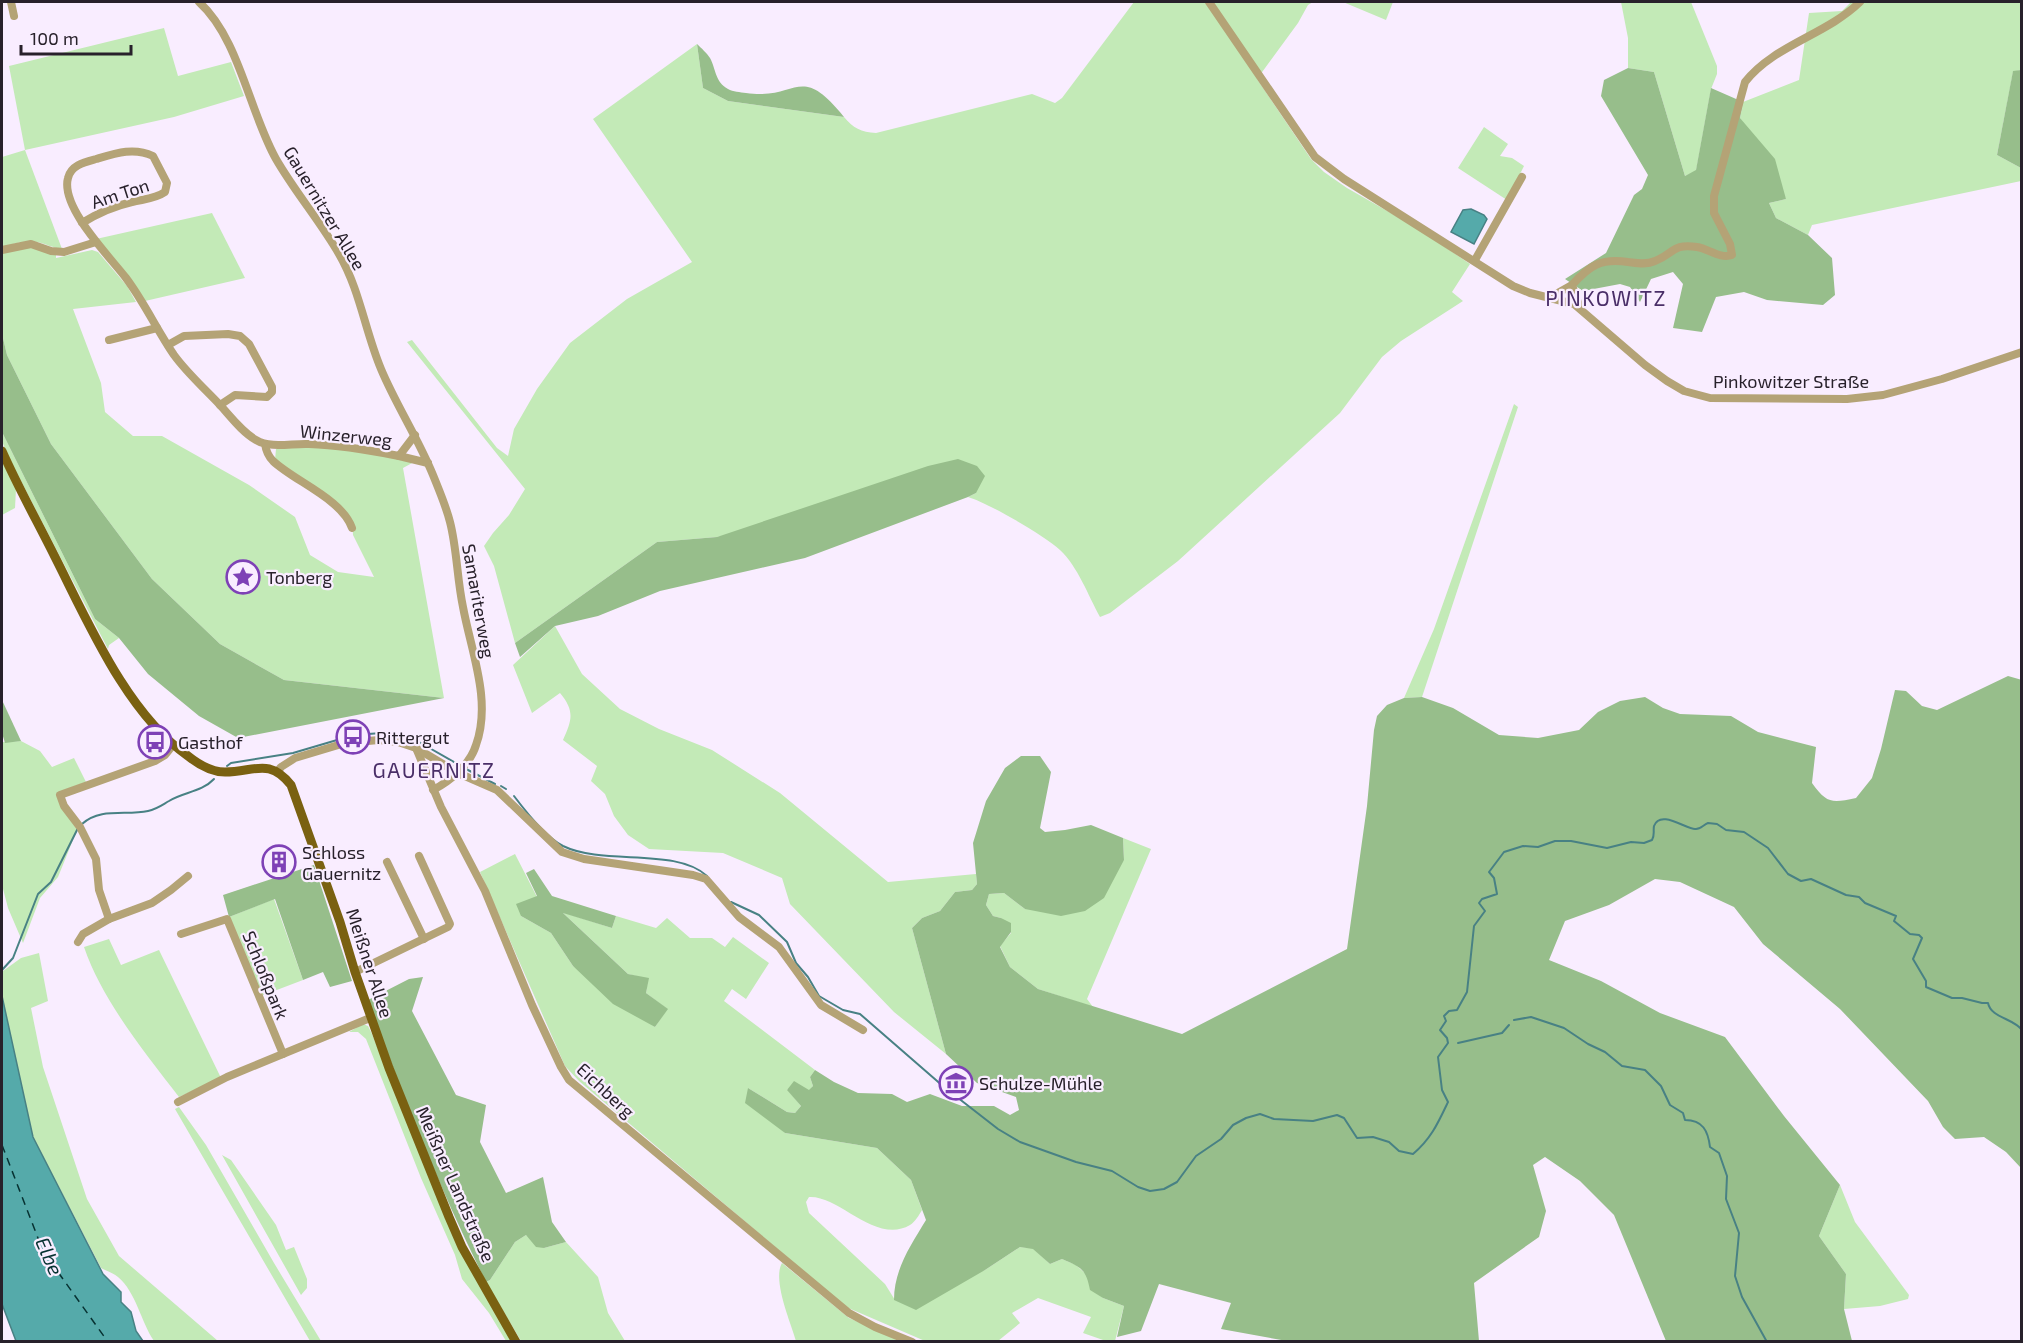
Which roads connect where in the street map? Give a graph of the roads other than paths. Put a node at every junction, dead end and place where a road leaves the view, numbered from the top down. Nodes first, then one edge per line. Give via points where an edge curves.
1 (11, 2) edge
2 (199, 2) edge
3 (1209, 2) edge
4 (1860, 2) edge
5 (14, 16) dead end
6 (1522, 177) dead end
7 (82, 223) junction
8 (96, 242) junction
9 (2, 250) edge
10 (1475, 260) junction
11 (1572, 285) junction
12 (1563, 291) junction
13 (1549, 298) junction
14 (1568, 301) junction
15 (1581, 309) junction
16 (157, 328) junction
17 (109, 340) dead end
18 (170, 349) junction
19 (2022, 352) edge
20 (220, 405) junction
21 (415, 435) junction
22 (265, 444) junction
23 (2, 451) edge
24 (399, 456) junction
25 (428, 463) junction
26 (352, 528) dead end
27 (174, 745) junction
28 (416, 748) junction
29 (461, 768) junction
30 (278, 771) junction
31 (433, 790) junction
32 (419, 856) dead end
33 (387, 862) dead end
34 (188, 876) dead end
35 (109, 919) junction
36 (181, 934) dead end
37 (424, 939) junction
38 (78, 942) dead end
39 (355, 972) junction
40 (370, 1018) junction
41 (863, 1030) dead end
42 (283, 1054) junction
43 (389, 1068) joint
44 (178, 1102) dead end
45 (516, 1341) edge
46 (912, 1341) edge

1 - 5 street
2 - 21 street, Gauernitzer Allee via 222,30 276,159 339,254 381,369
3 - 10 street via 1316,157 1344,179
4 - 11 street via 1830,25 1755,69 1745,82 1714,196 1714,213 1732,255 1726,257 1698,247 1676,247 1656,261 1642,264 1599,262
6 - 10 street
7 - 7 street, Am Ton via 103,211 165,192 167,183 153,156 136,150 74,168 68,189
7 - 8 street, Am Ton
8 - 9 street via 64,252 31,244
8 - 16 street, Am Ton via 127,279
10 - 13 street via 1514,286
11 - 12 street
11 - 15 street
12 - 13 street
12 - 14 street
13 - 14 street
14 - 15 street
15 - 19 street, Pinkowitzer Straße via 1666,381 1710,398 1847,399 1883,395
16 - 17 street
16 - 18 street, Am Ton
18 - 20 street
18 - 20 street via 184,336 236,334 246,340 272,392 267,398 235,395
20 - 22 street via 246,433
21 - 24 street, Winzerweg
21 - 25 street, Samariterweg
22 - 24 street, Winzerweg via 336,446
22 - 26 street via 273,461 334,505
23 - 27 main road via 130,694 151,723
24 - 25 street
25 - 29 street, Samariterweg via 450,522 482,708 476,746
27 - 30 main road via 212,770
27 - 35 street via 155,761 60,795 96,860 99,890
28 - 29 street
28 - 30 street via 379,740 345,743 295,758
28 - 31 street, Eichberg
29 - 31 street
29 - 41 street via 507,797 562,852 706,879 739,917 779,947 821,1005
30 - 39 main road, Meißner Allee via 294,793
31 - 46 street, Eichberg via 485,891 532,1005 569,1080 849,1313
32 - 37 street via 450,924
33 - 37 street
34 - 35 street via 152,903
35 - 38 street via 83,934
36 - 42 street, Schloßpark via 227,919
37 - 39 street
39 - 40 main road, Meißner Allee
40 - 42 street
40 - 43 main road, Meißner Allee
42 - 44 street
43 - 45 main road, Meißner Landstraße via 462,1247

